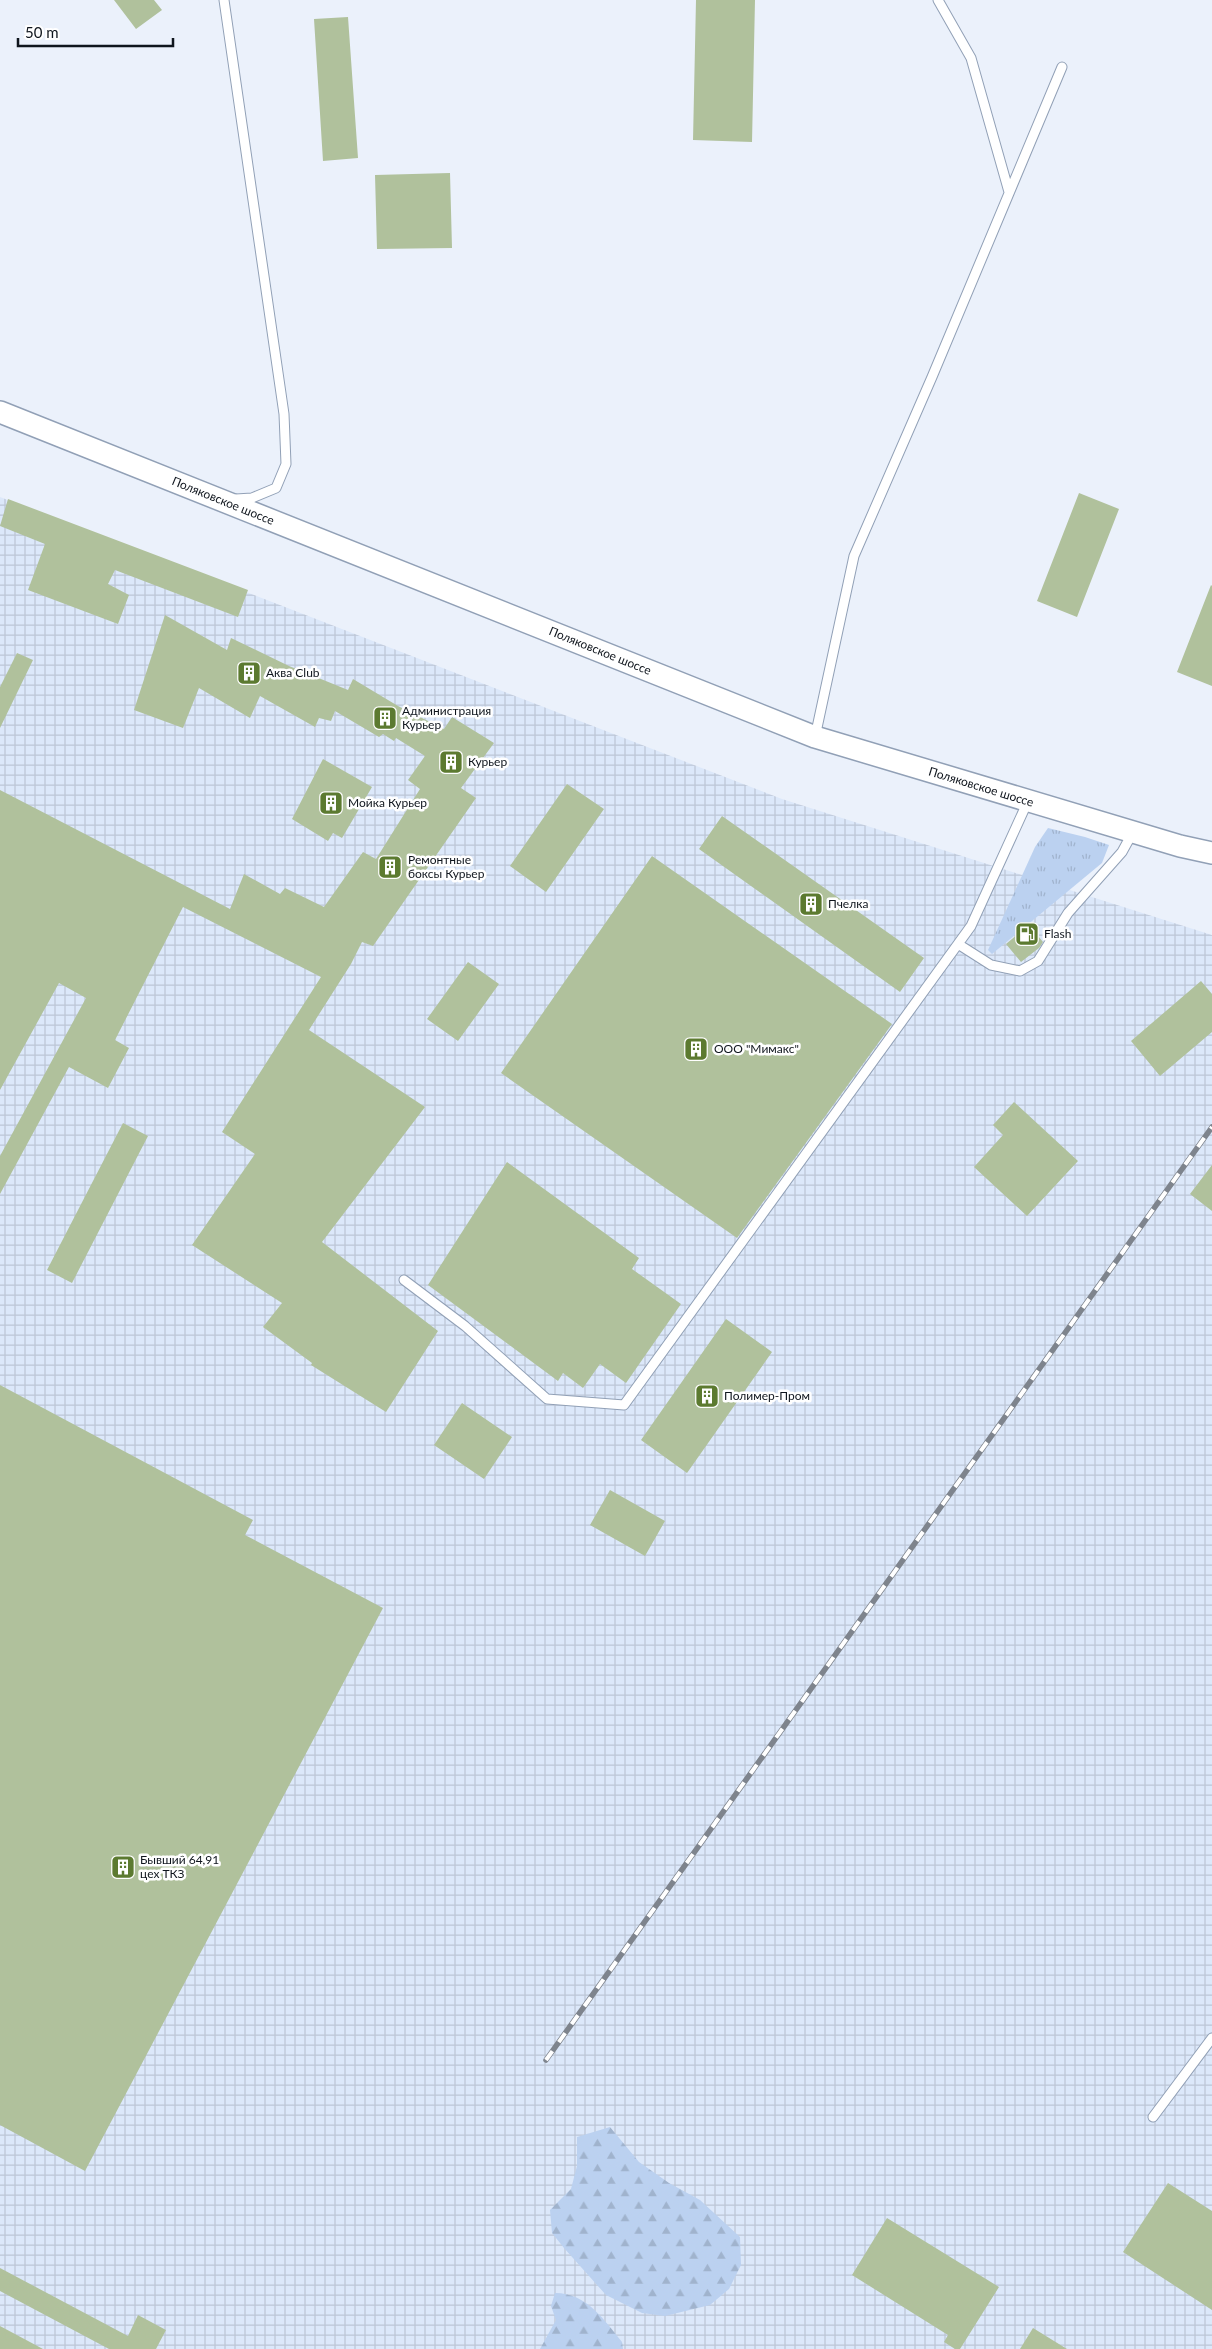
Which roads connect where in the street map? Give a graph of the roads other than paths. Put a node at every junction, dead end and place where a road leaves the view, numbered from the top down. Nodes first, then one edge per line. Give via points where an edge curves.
1 (224, 0) edge
2 (938, 0) edge
3 (1062, 67) dead end
4 (1009, 192) junction
5 (0, 412) edge
6 (220, 500) junction
7 (815, 737) junction
8 (1028, 802) junction
9 (1133, 832) junction
10 (1212, 853) edge
11 (958, 944) junction
12 (404, 1280) dead end
13 (1212, 2038) edge
14 (1153, 2116) dead end

1 - 6 lane via 284,414 286,464 276,488 252,498
2 - 4 lane via 971,58
3 - 4 lane
4 - 7 lane via 854,556
5 - 6 street, Поляковское шоссе
6 - 7 street, Поляковское шоссе
7 - 8 street, Поляковское шоссе
8 - 9 street, Поляковское шоссе
8 - 11 lane via 971,926
9 - 10 street, Поляковское шоссе
9 - 11 lane via 1122,852 1068,913 1038,961 1020,971 991,965
11 - 12 lane via 624,1406 547,1399 465,1326
13 - 14 lane

